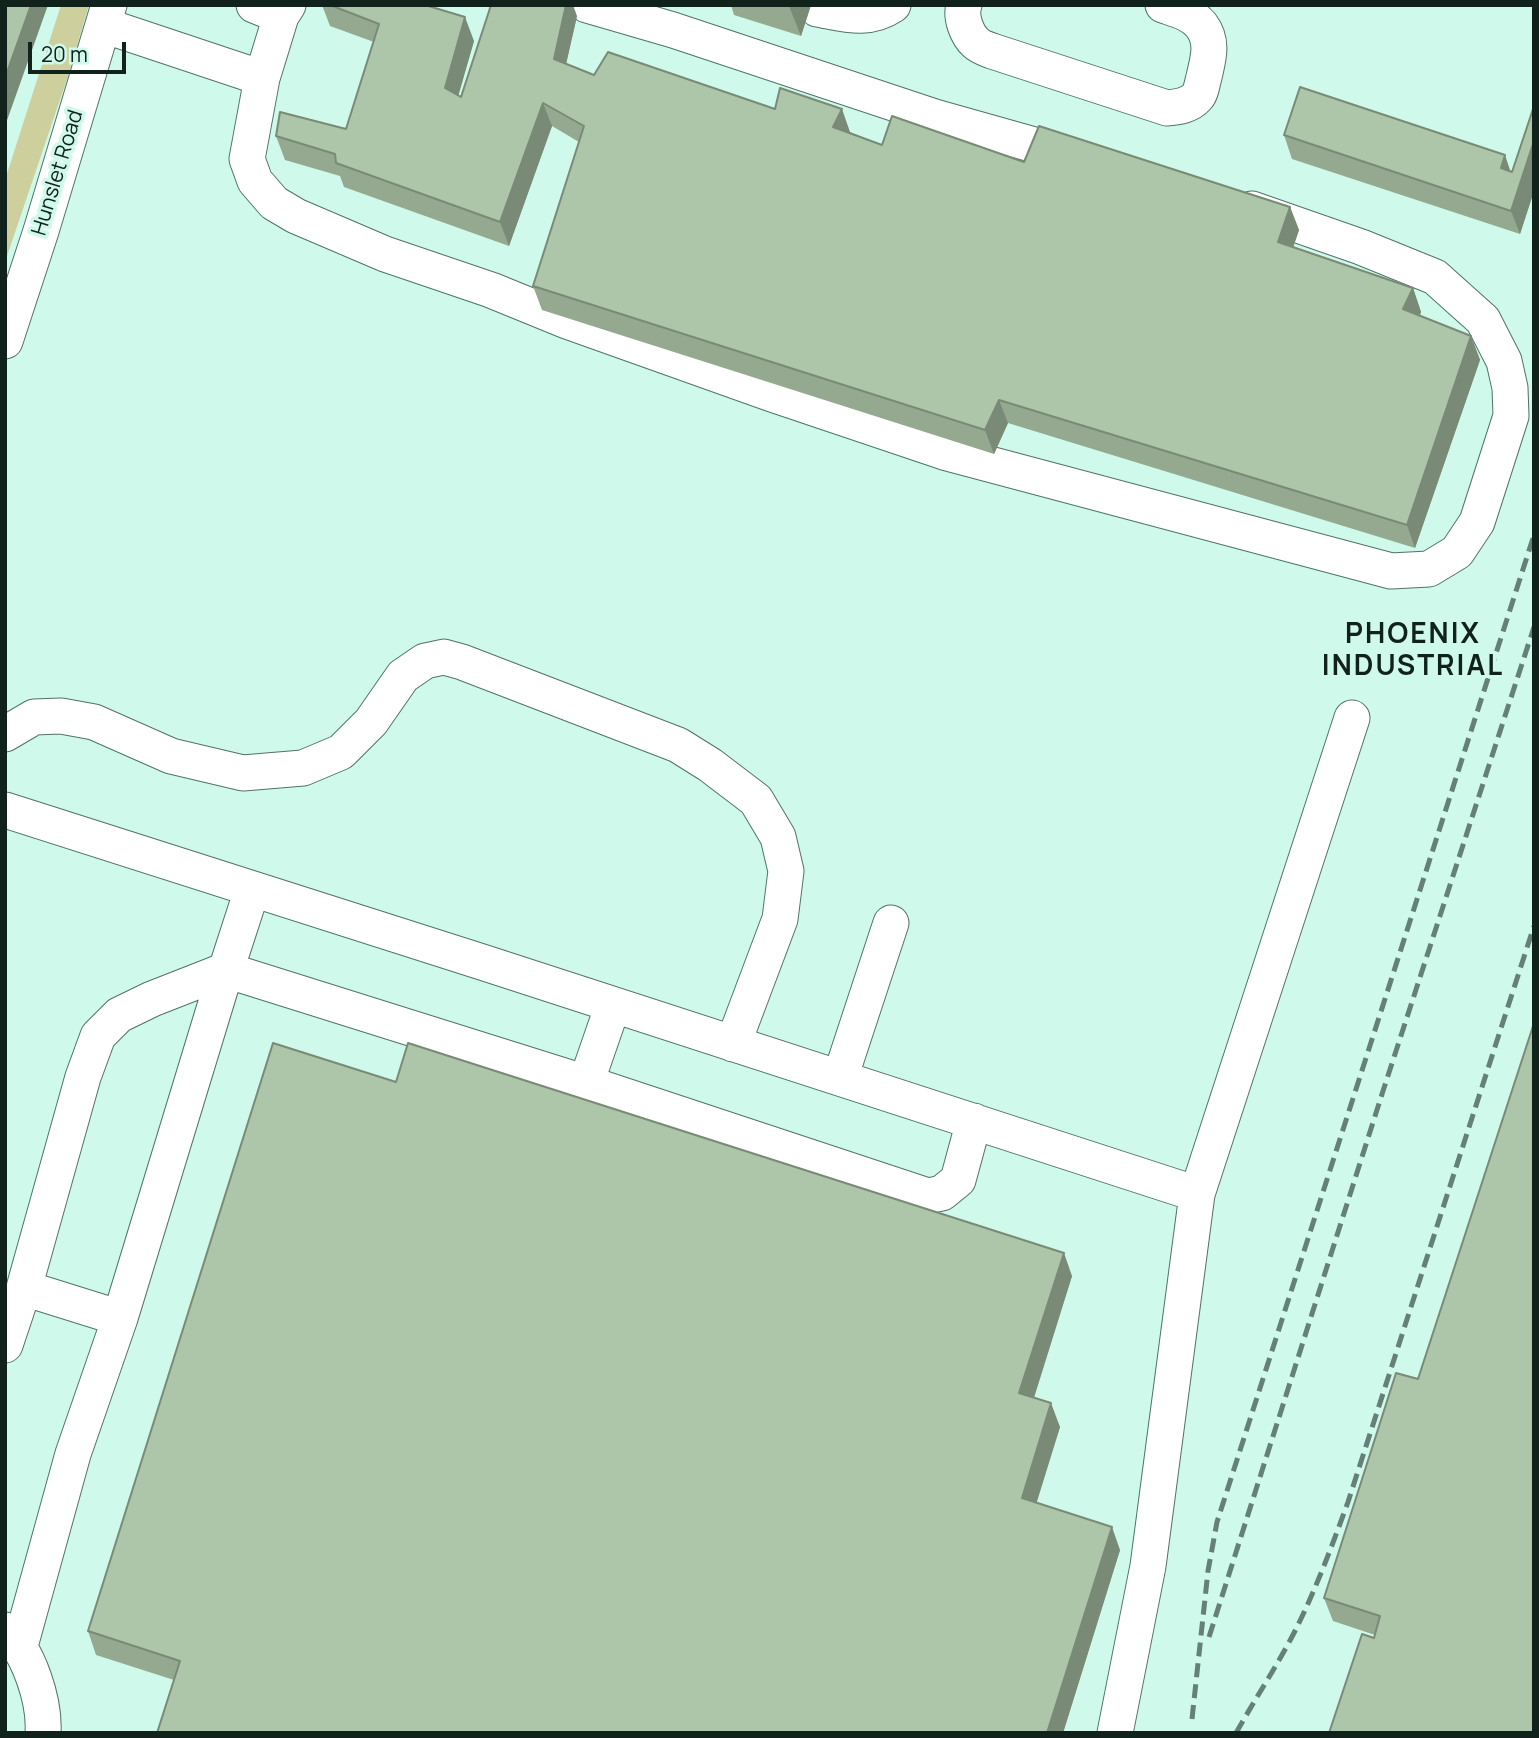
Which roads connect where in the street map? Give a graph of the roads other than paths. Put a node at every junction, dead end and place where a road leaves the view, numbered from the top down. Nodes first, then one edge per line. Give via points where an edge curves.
1 (587, 5) edge
2 (893, 5) edge
3 (964, 5) edge
4 (1163, 5) edge
5 (274, 9) edge
6 (817, 9) dead end
7 (106, 15) edge
8 (262, 78) junction
9 (1105, 164) edge
10 (1222, 199) edge
11 (5, 341) edge
12 (1352, 718) dead end
13 (5, 734) edge
14 (5, 810) edge
15 (252, 890) junction
16 (891, 923) dead end
17 (226, 970) junction
18 (614, 1005) junction
19 (733, 1044) junction
20 (840, 1078) junction
21 (586, 1083) junction
22 (974, 1121) junction
23 (1197, 1194) junction
24 (24, 1288) junction
25 (120, 1318) junction
26 (5, 1345) edge
27 (13, 1638) edge
28 (43, 1733) edge
29 (1115, 1733) edge

1 - 9 lane via 934,117
2 - 6 lane via 881,13 860,16
3 - 4 lane via 967,31 977,44 1167,108 1179,107 1199,96 1210,53 1208,38 1185,12
5 - 8 lane
7 - 8 lane
7 - 11 lane, Hunslet Road
8 - 10 lane via 247,159 255,181 274,203 296,216 385,254 944,452 1391,571 1429,569 1457,552 1477,522 1511,416 1504,361 1483,320 1435,277
12 - 23 lane
13 - 19 lane via 34,717 61,716 94,722 172,756 243,773 303,768 341,752 371,722 403,676 425,661 444,657 678,745 756,800 778,837 786,871 780,919
14 - 15 lane
15 - 17 lane
15 - 18 lane
16 - 20 lane
17 - 21 lane
17 - 24 lane via 119,1015 97,1036
17 - 25 lane
18 - 19 lane
18 - 21 lane
19 - 20 lane
20 - 22 lane
21 - 22 lane via 928,1196 942,1193 958,1180
22 - 23 lane
23 - 29 lane via 1148,1566
24 - 25 lane
24 - 26 lane
25 - 27 lane
27 - 28 lane via 40,1696

